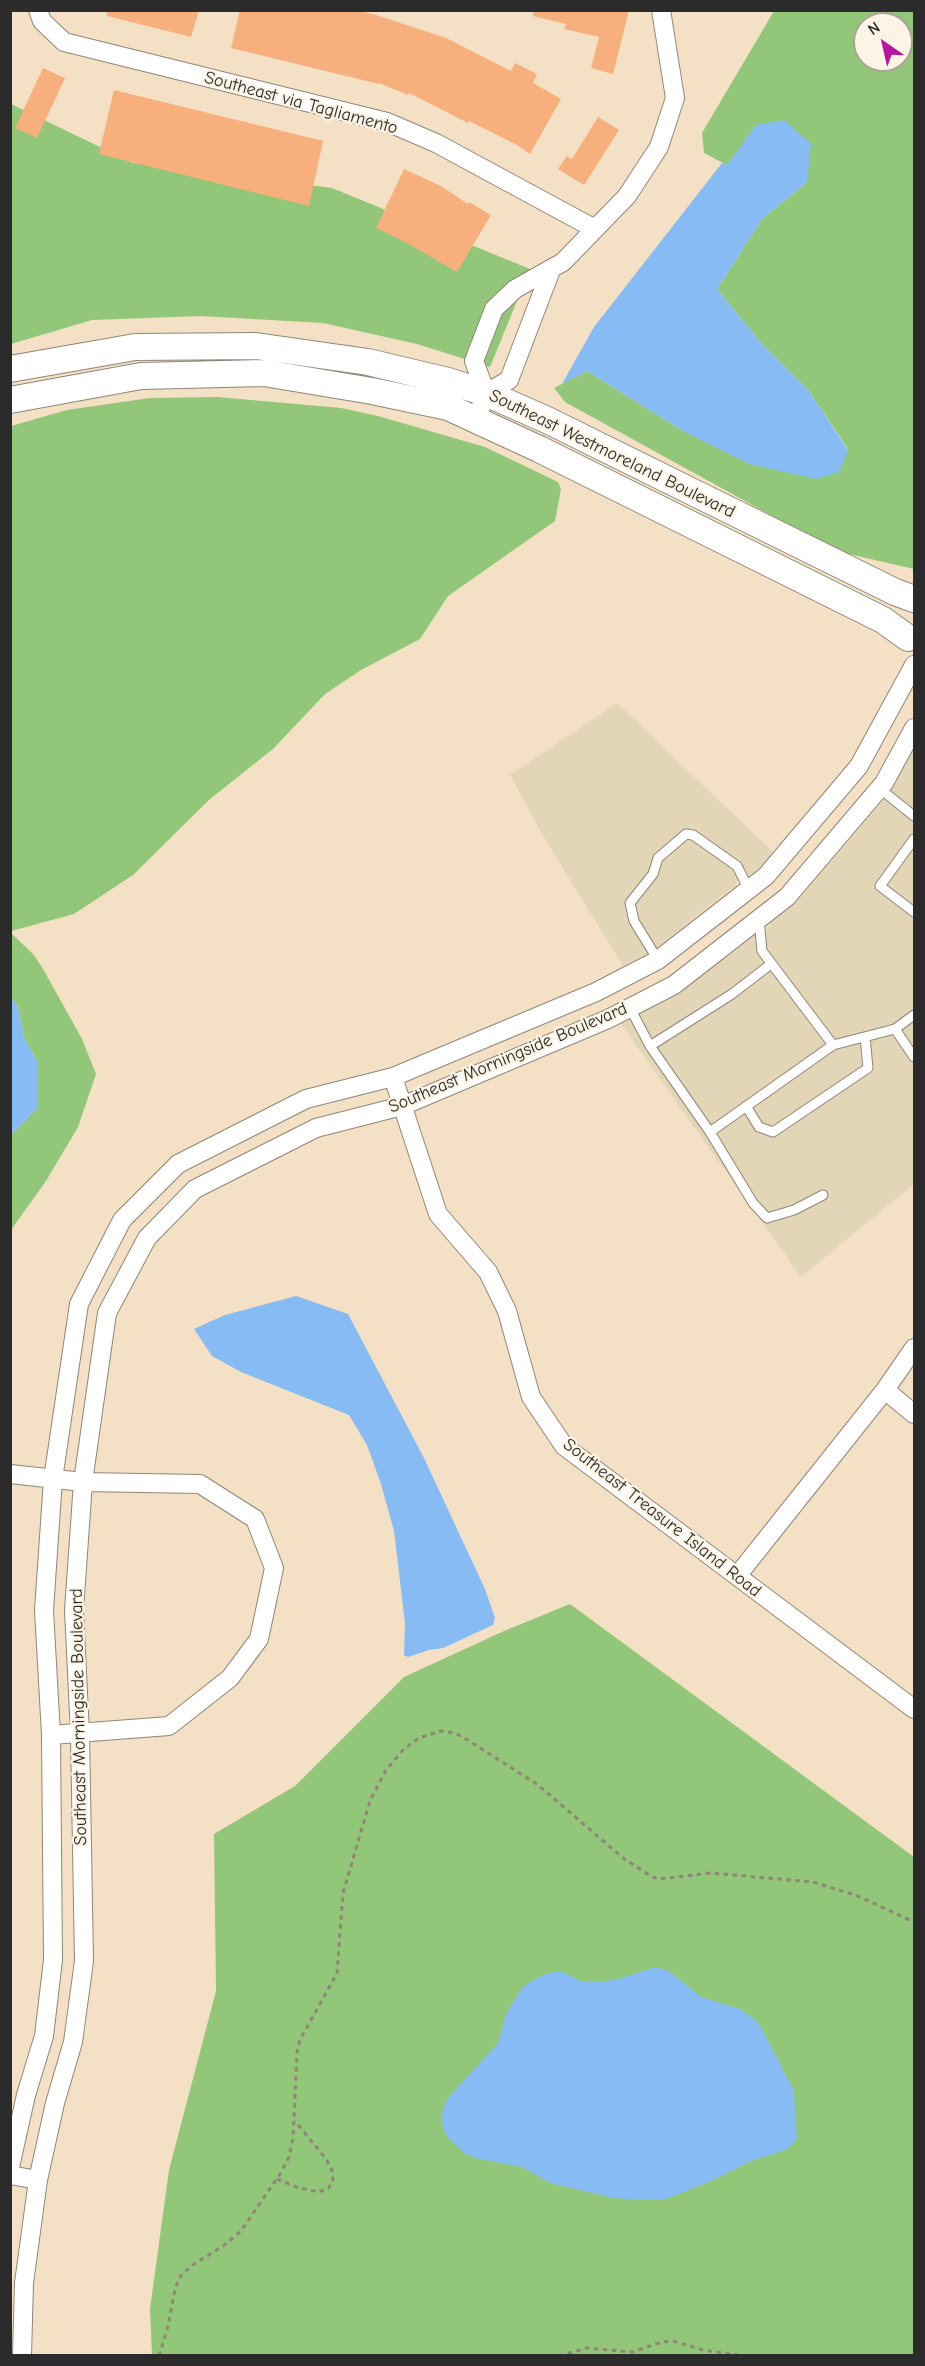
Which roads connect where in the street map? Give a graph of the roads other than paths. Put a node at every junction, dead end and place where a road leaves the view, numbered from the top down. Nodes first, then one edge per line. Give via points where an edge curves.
1 (38, 10) edge
2 (661, 10) edge
3 (595, 229) junction
4 (551, 270) junction
5 (10, 369) edge
6 (486, 393) junction
7 (10, 400) edge
8 (476, 420) junction
9 (915, 598) edge
10 (915, 613) edge
11 (911, 646) edge
12 (915, 665) edge
13 (915, 728) edge
14 (854, 771) junction
15 (879, 788) junction
16 (915, 816) edge
17 (915, 839) edge
18 (748, 888) junction
19 (915, 912) edge
20 (759, 919) junction
21 (658, 960) junction
22 (771, 964) junction
23 (618, 981) junction
24 (630, 1008) junction
25 (915, 1015) edge
26 (895, 1029) junction
27 (865, 1037) junction
28 (833, 1045) junction
29 (650, 1046) junction
30 (915, 1057) edge
31 (393, 1077) junction
32 (402, 1106) junction
33 (746, 1106) junction
34 (710, 1132) junction
35 (178, 1164) junction
36 (195, 1189) junction
37 (823, 1195) dead end
38 (915, 1348) edge
39 (885, 1390) junction
40 (915, 1414) edge
41 (10, 1474) edge
42 (53, 1479) junction
43 (83, 1482) junction
44 (737, 1576) junction
45 (915, 1709) edge
46 (80, 1734) junction
47 (51, 1735) junction
48 (54, 1960) junction
49 (84, 1961) junction
50 (10, 2167) edge
51 (10, 2175) edge
52 (38, 2180) junction
53 (22, 2355) edge

1 - 3 street, Southeast via Tagliamento via 42,21 64,42 387,122 436,143
2 - 3 street via 675,98 660,147 627,196
3 - 4 street
4 - 6 street via 509,380
4 - 6 street via 515,289 494,309 474,361
5 - 6 street, Southeast Westmoreland Boulevard via 135,346 256,346 368,362
6 - 8 street
6 - 9 street, Southeast Westmoreland Boulevard via 895,592
7 - 8 street, Southeast Westmoreland Boulevard via 141,376 264,373 448,407
8 - 11 street, Southeast Westmoreland Boulevard via 883,620
10 - 11 street via 910,622
12 - 14 street, Southeast Morningside Boulevard
13 - 15 street, Southeast Morningside Boulevard
14 - 15 street
14 - 18 street, Southeast Morningside Boulevard via 766,876
15 - 16 lane
15 - 20 street, Southeast Morningside Boulevard via 787,897
17 - 19 lane via 880,886
18 - 20 street
18 - 21 street, Southeast Morningside Boulevard
18 - 21 lane via 737,866 686,834 658,858 653,874 630,903 634,921
20 - 22 lane via 762,951
20 - 24 street, Southeast Morningside Boulevard via 674,985
21 - 23 street, Southeast Morningside Boulevard
22 - 28 lane
22 - 29 lane
23 - 24 street
23 - 31 street, Southeast Morningside Boulevard
24 - 29 lane
24 - 32 street, Southeast Morningside Boulevard
25 - 26 lane
26 - 27 lane
26 - 30 lane
27 - 28 lane
27 - 33 lane via 868,1068 773,1132 759,1126
28 - 33 lane
29 - 34 lane
31 - 32 street, Southeast Treasure Island Road
31 - 35 street, Southeast Morningside Boulevard via 306,1099
32 - 36 street, Southeast Morningside Boulevard via 316,1128
32 - 44 street, Southeast Treasure Island Road via 438,1214 488,1272 507,1311 531,1397 564,1446
33 - 34 lane
34 - 37 lane via 753,1203 767,1218
35 - 36 street
35 - 42 street, Southeast Morningside Boulevard via 122,1220 79,1304
36 - 43 street, Southeast Morningside Boulevard via 147,1238 107,1313
38 - 39 street
39 - 40 street
39 - 44 street
41 - 42 street
42 - 43 street
42 - 47 street, Southeast Morningside Boulevard via 44,1610
43 - 46 street, Southeast Morningside Boulevard via 74,1610
43 - 46 street via 200,1484 255,1519 273,1568 259,1639 230,1677 169,1726
44 - 45 street, Southeast Treasure Island Road
46 - 47 street
46 - 49 street, Southeast Morningside Boulevard
47 - 48 street, Southeast Morningside Boulevard
48 - 49 street
48 - 50 street, Southeast Morningside Boulevard via 44,2036
49 - 52 street, Southeast Morningside Boulevard via 73,2042
51 - 52 street
52 - 53 street, Southeast Morningside Boulevard via 24,2283

